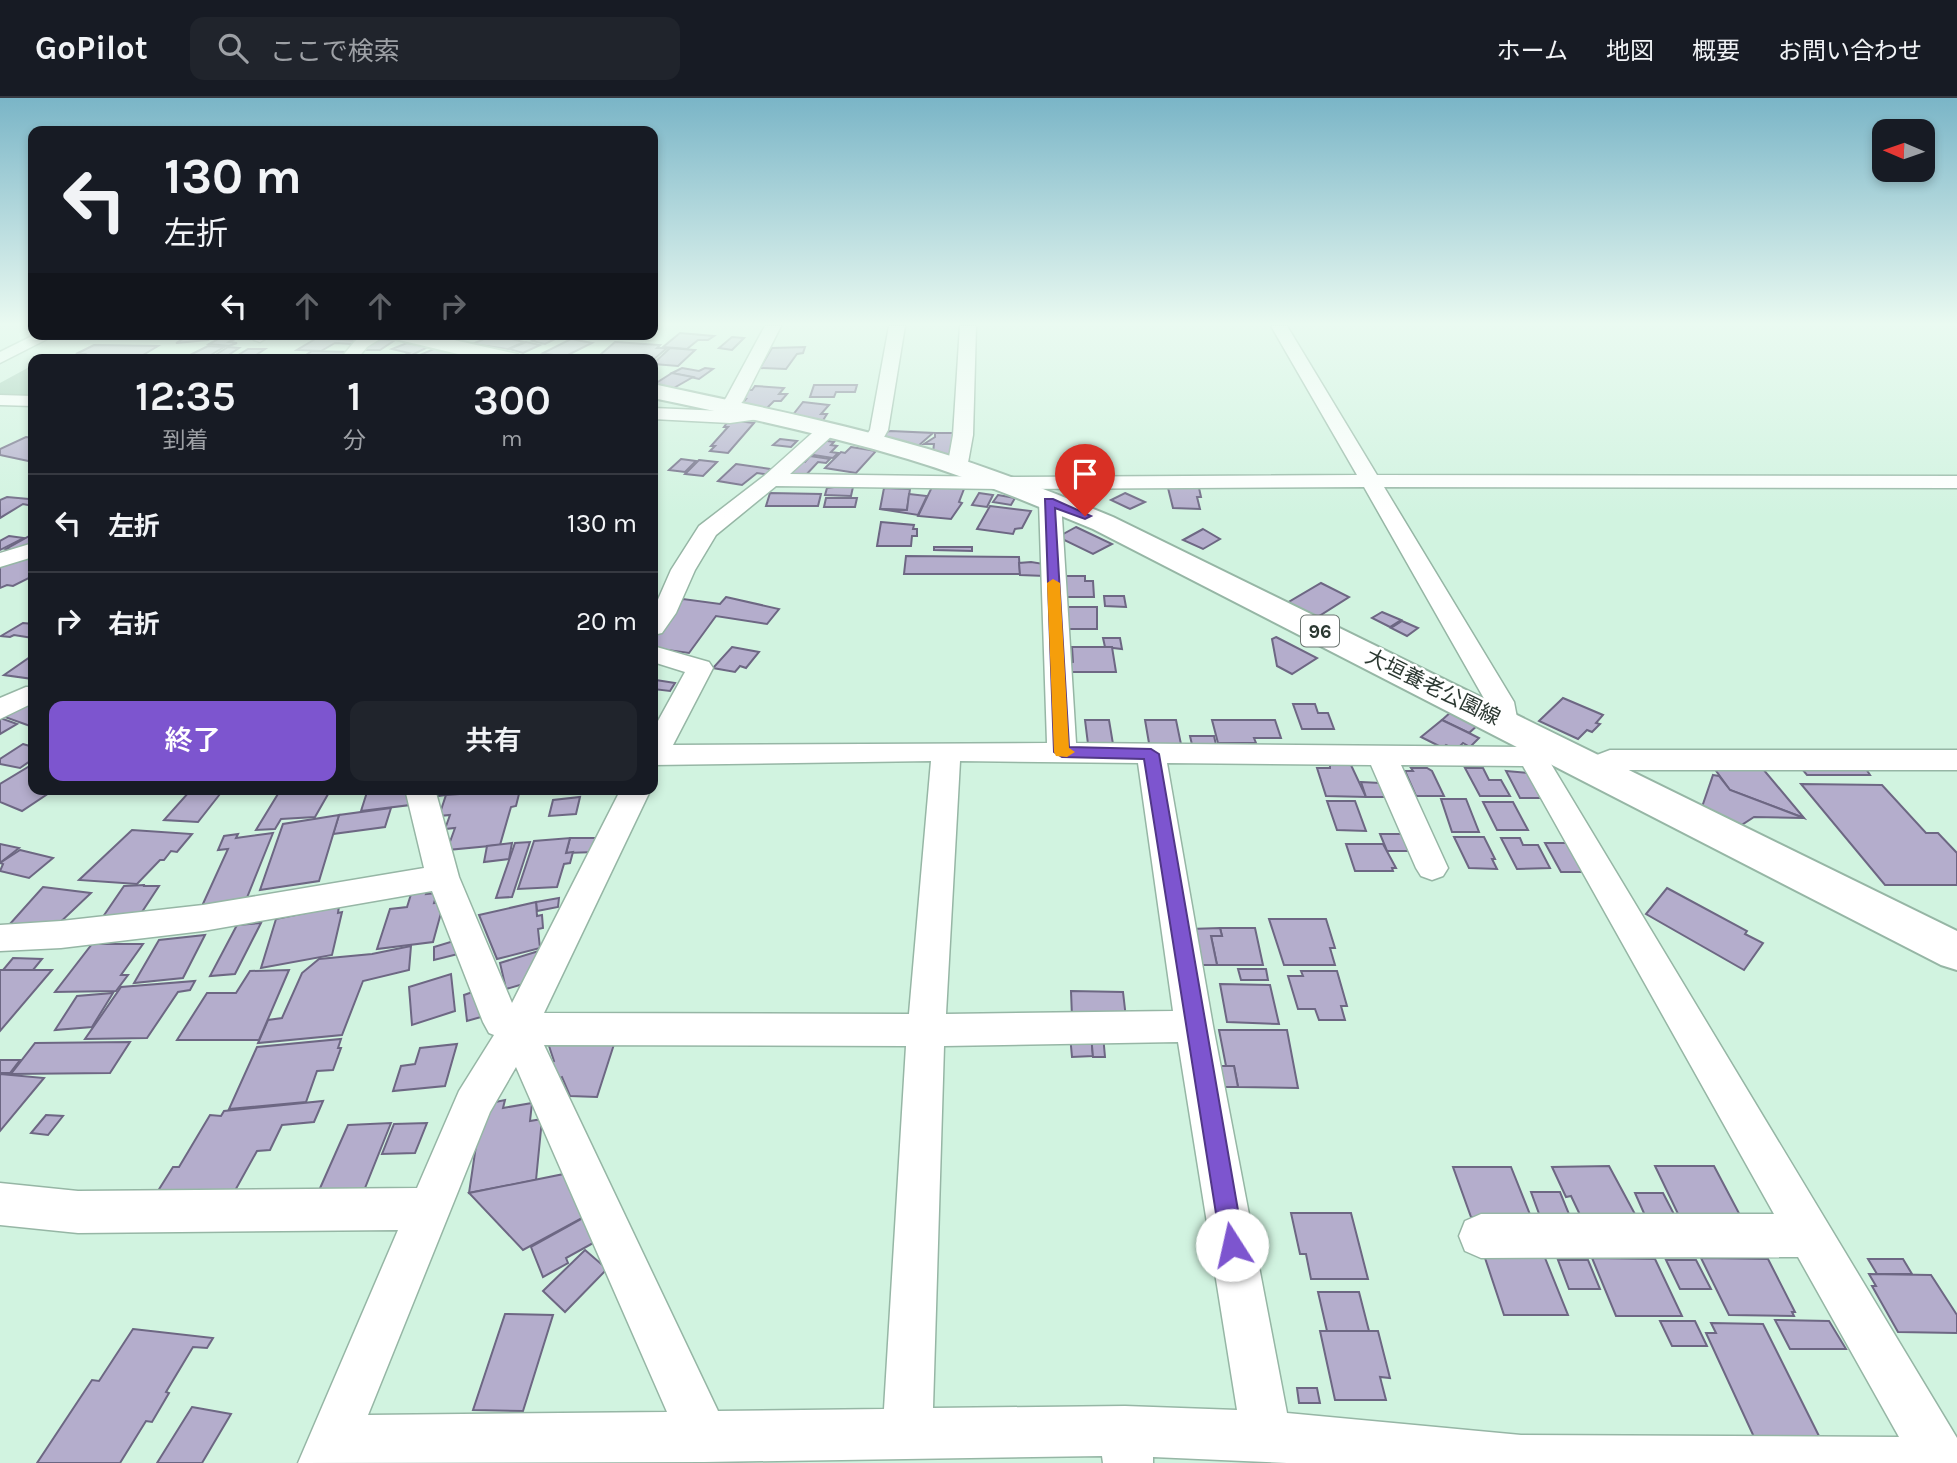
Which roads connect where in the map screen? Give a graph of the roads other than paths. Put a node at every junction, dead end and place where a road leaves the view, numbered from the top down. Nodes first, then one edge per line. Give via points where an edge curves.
1 (740, 390) edge
2 (886, 390) edge
3 (965, 390) edge
4 (1316, 390) edge
5 (658, 392) edge
6 (0, 400) edge
7 (28, 401) edge
8 (743, 411) junction
9 (658, 414) edge
10 (827, 430) junction
11 (872, 442) junction
12 (957, 468) junction
13 (771, 481) junction
14 (1370, 481) junction
15 (1957, 482) edge
16 (1001, 484) junction
17 (1049, 501) junction
18 (658, 621) edge
19 (658, 655) edge
20 (28, 695) edge
21 (0, 710) edge
22 (1504, 723) junction
23 (658, 746) edge
24 (1539, 751) junction
25 (946, 752) junction
26 (1062, 752) junction
27 (1151, 754) junction
28 (658, 755) edge
29 (1382, 756) junction
30 (1957, 760) edge
31 (1591, 768) junction
32 (422, 795) edge
33 (633, 795) edge
34 (1432, 867) dead end
35 (443, 877) junction
36 (0, 937) edge
37 (1957, 953) edge
38 (1194, 1026) junction
39 (518, 1029) junction
40 (926, 1030) junction
41 (0, 1204) edge
42 (428, 1209) junction
43 (1810, 1235) junction
44 (1482, 1236) dead end
45 (907, 1434) junction
46 (1266, 1436) junction
47 (704, 1437) junction
48 (1126, 1447) edge
49 (328, 1452) edge
50 (1957, 1462) edge
51 (1942, 1463) edge

1 - 8 street via 734,401
2 - 11 street via 879,430
3 - 12 street
4 - 14 street
5 - 8 main road, 大垣養老公園線 / 96
6 - 7 street
8 - 9 street via 730,417
8 - 10 main road, 大垣養老公園線 / 96
10 - 11 main road, 大垣養老公園線 / 96
10 - 13 street
11 - 12 main road, 大垣養老公園線 / 96
12 - 16 main road, 大垣養老公園線 / 96
13 - 16 street
13 - 18 street via 707,531
14 - 15 street
14 - 16 street
14 - 22 street via 1500,702
16 - 17 main road, 大垣養老公園線 / 96
17 - 22 main road, 大垣養老公園線 / 96 via 1115,529
17 - 26 street
19 - 23 street via 700,668
20 - 21 street
22 - 24 main road, 大垣養老公園線 / 96
24 - 29 street
24 - 31 main road, 大垣養老公園線 / 96
24 - 43 street
25 - 26 street
25 - 28 street
25 - 40 street
26 - 27 street
27 - 29 street
27 - 38 street
29 - 34 street
30 - 31 street via 1610,760
31 - 37 main road, 大垣養老公園線 / 96
32 - 35 street
33 - 39 street
35 - 36 street via 292,905 23,939
35 - 39 street via 502,1023
38 - 40 street
38 - 46 street
39 - 40 street
39 - 42 street via 473,1104
39 - 47 street
40 - 45 street
41 - 42 street via 78,1212
42 - 49 street
43 - 44 street
43 - 51 street
45 - 47 street
45 - 48 street
46 - 48 street
46 - 51 street via 1521,1460
47 - 49 street
50 - 51 street

